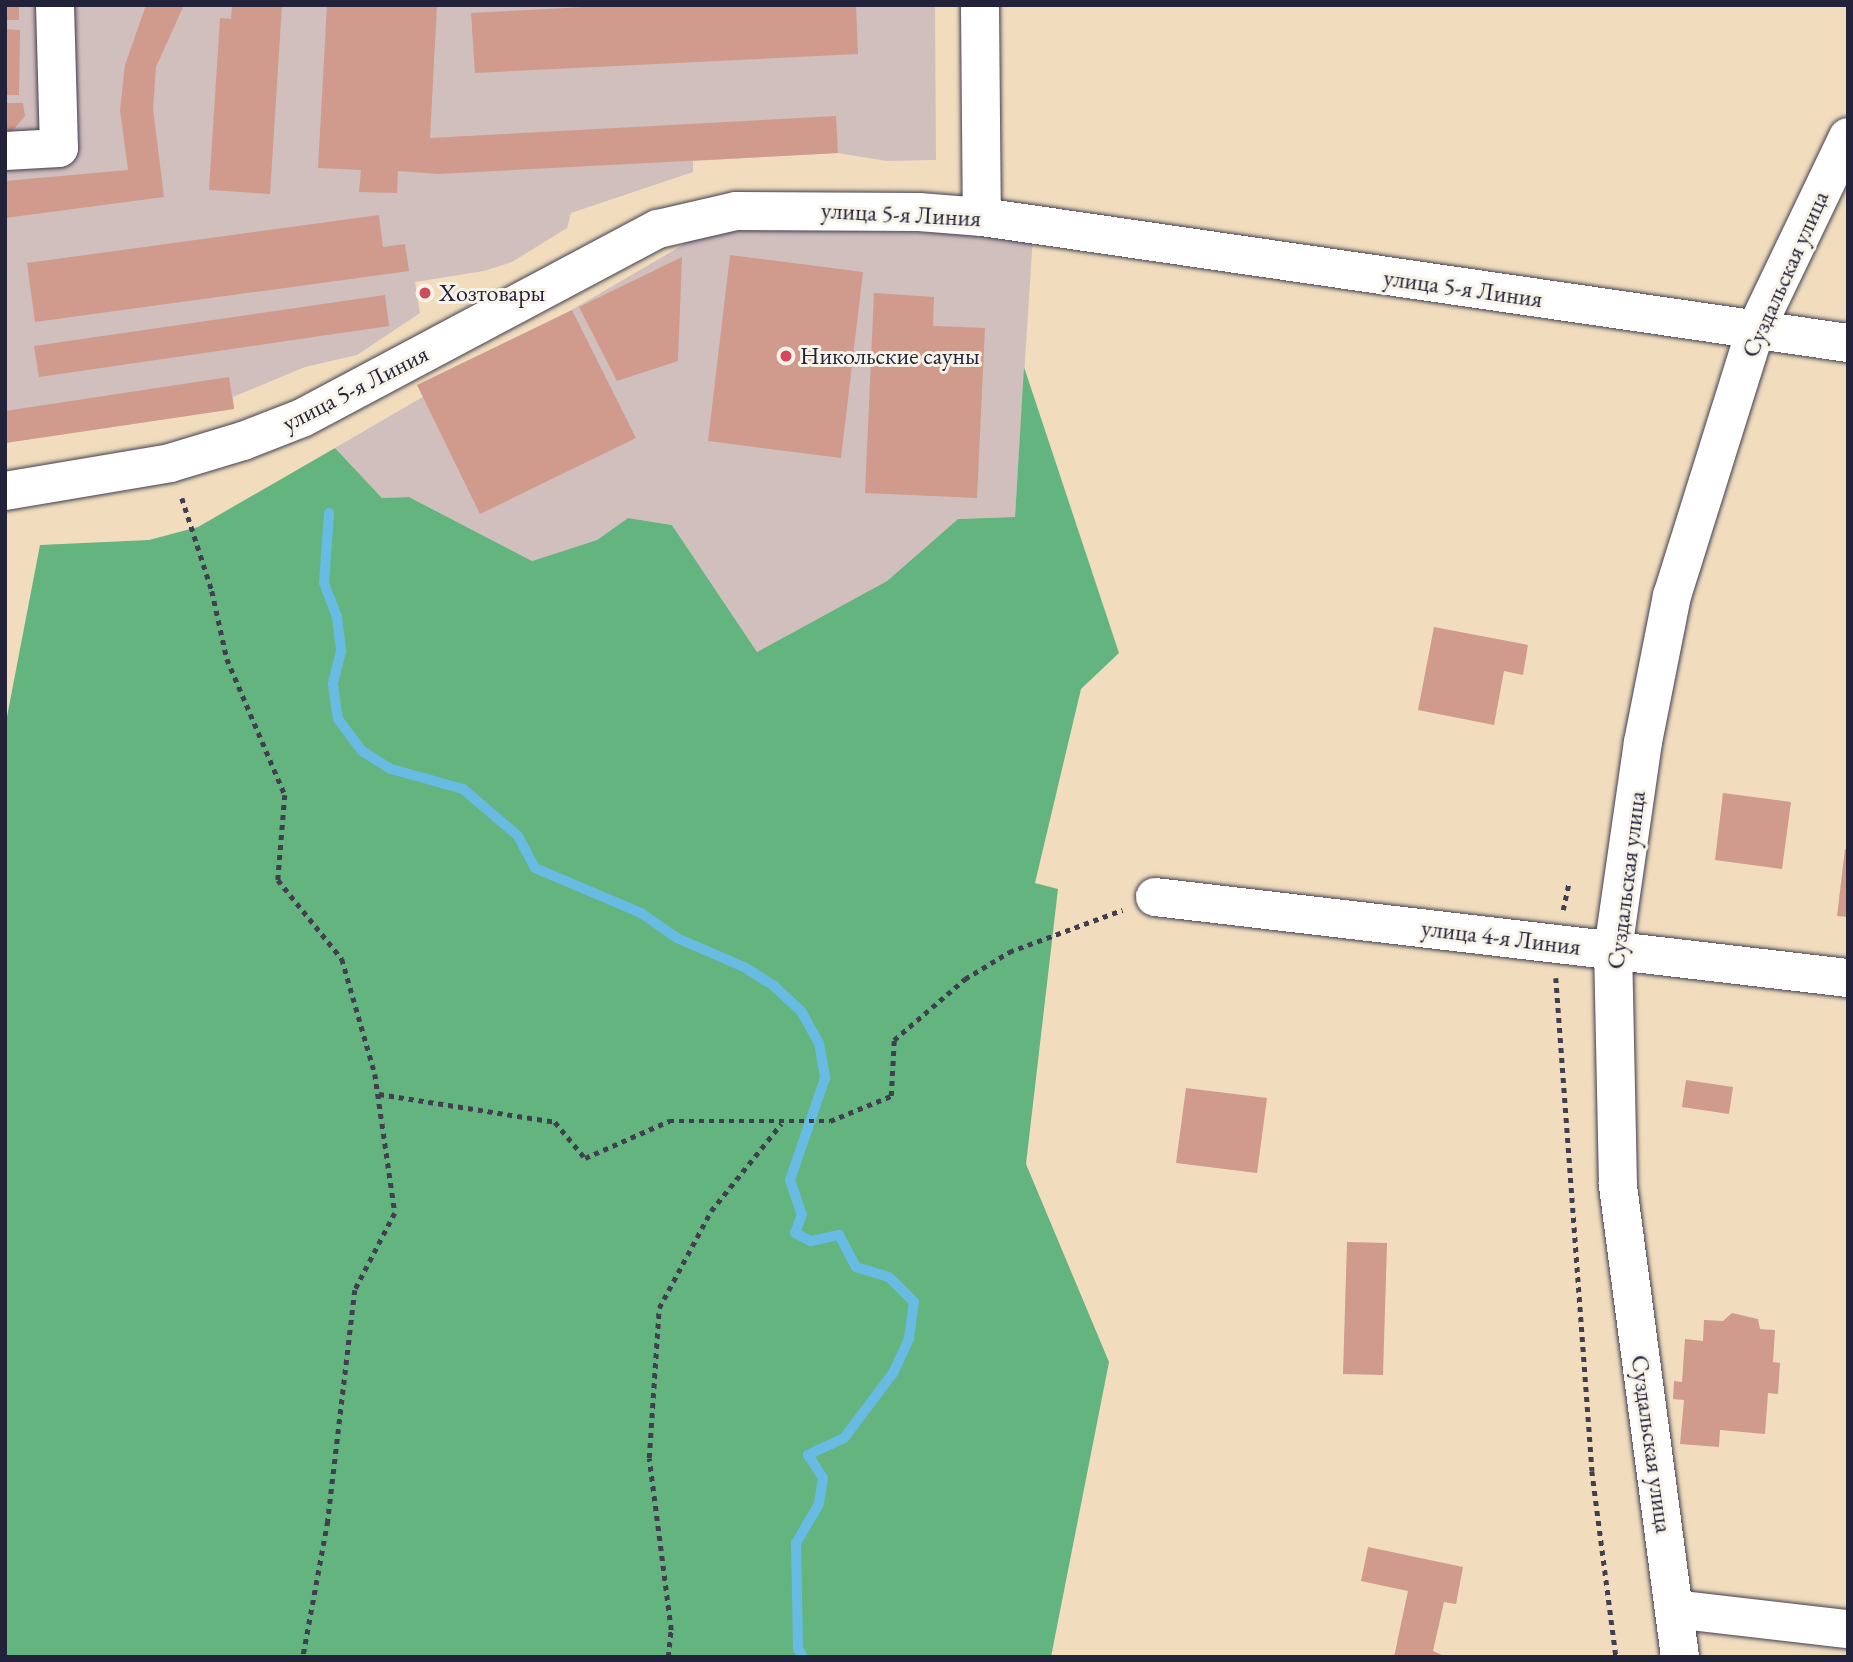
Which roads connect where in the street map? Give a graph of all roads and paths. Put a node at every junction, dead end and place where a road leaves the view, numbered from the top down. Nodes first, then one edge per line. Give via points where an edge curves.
1 (54, 5) edge
2 (980, 5) edge
3 (1848, 137) edge
4 (5, 151) edge
5 (982, 217) junction
6 (1755, 331) junction
7 (1848, 343) edge
8 (170, 463) junction
9 (5, 491) edge
10 (1569, 882) dead end
11 (1155, 897) joint
12 (1557, 943) junction
13 (1613, 950) junction
14 (1848, 978) edge
15 (379, 1094) junction
16 (781, 1124) junction
17 (1674, 1609) junction
18 (1848, 1629) edge
19 (303, 1657) edge
20 (668, 1657) edge
21 (1616, 1657) edge
22 (1680, 1657) edge

1 - 4 street via 59,148
2 - 5 street
3 - 6 street, Суздальская улица
5 - 6 street, улица 5-я Линия
5 - 8 street, улица 5-я Линия via 783,209 695,217 658,229 302,418
6 - 7 street, улица 5-я Линия
6 - 13 street, Суздальская улица via 1672,596 1643,742
8 - 9 street, улица 5-я Линия
8 - 15 path via 212,591 227,659 285,795 278,880 342,959
10 - 12 path
11 - 12 street, улица 4-я Линия
11 - 16 path via 1009,952 965,979 894,1040 891,1097 830,1121
12 - 13 street, улица 4-я Линия
12 - 21 path via 1592,1471
13 - 14 street, улица 4-я Линия
13 - 17 street, Суздальская улица via 1618,1185
15 - 16 path via 555,1122 585,1158 669,1121
15 - 19 path via 395,1213 355,1290 328,1521
16 - 20 path via 711,1210 659,1308 649,1458 671,1630
17 - 18 street
17 - 22 street, Суздальская улица

